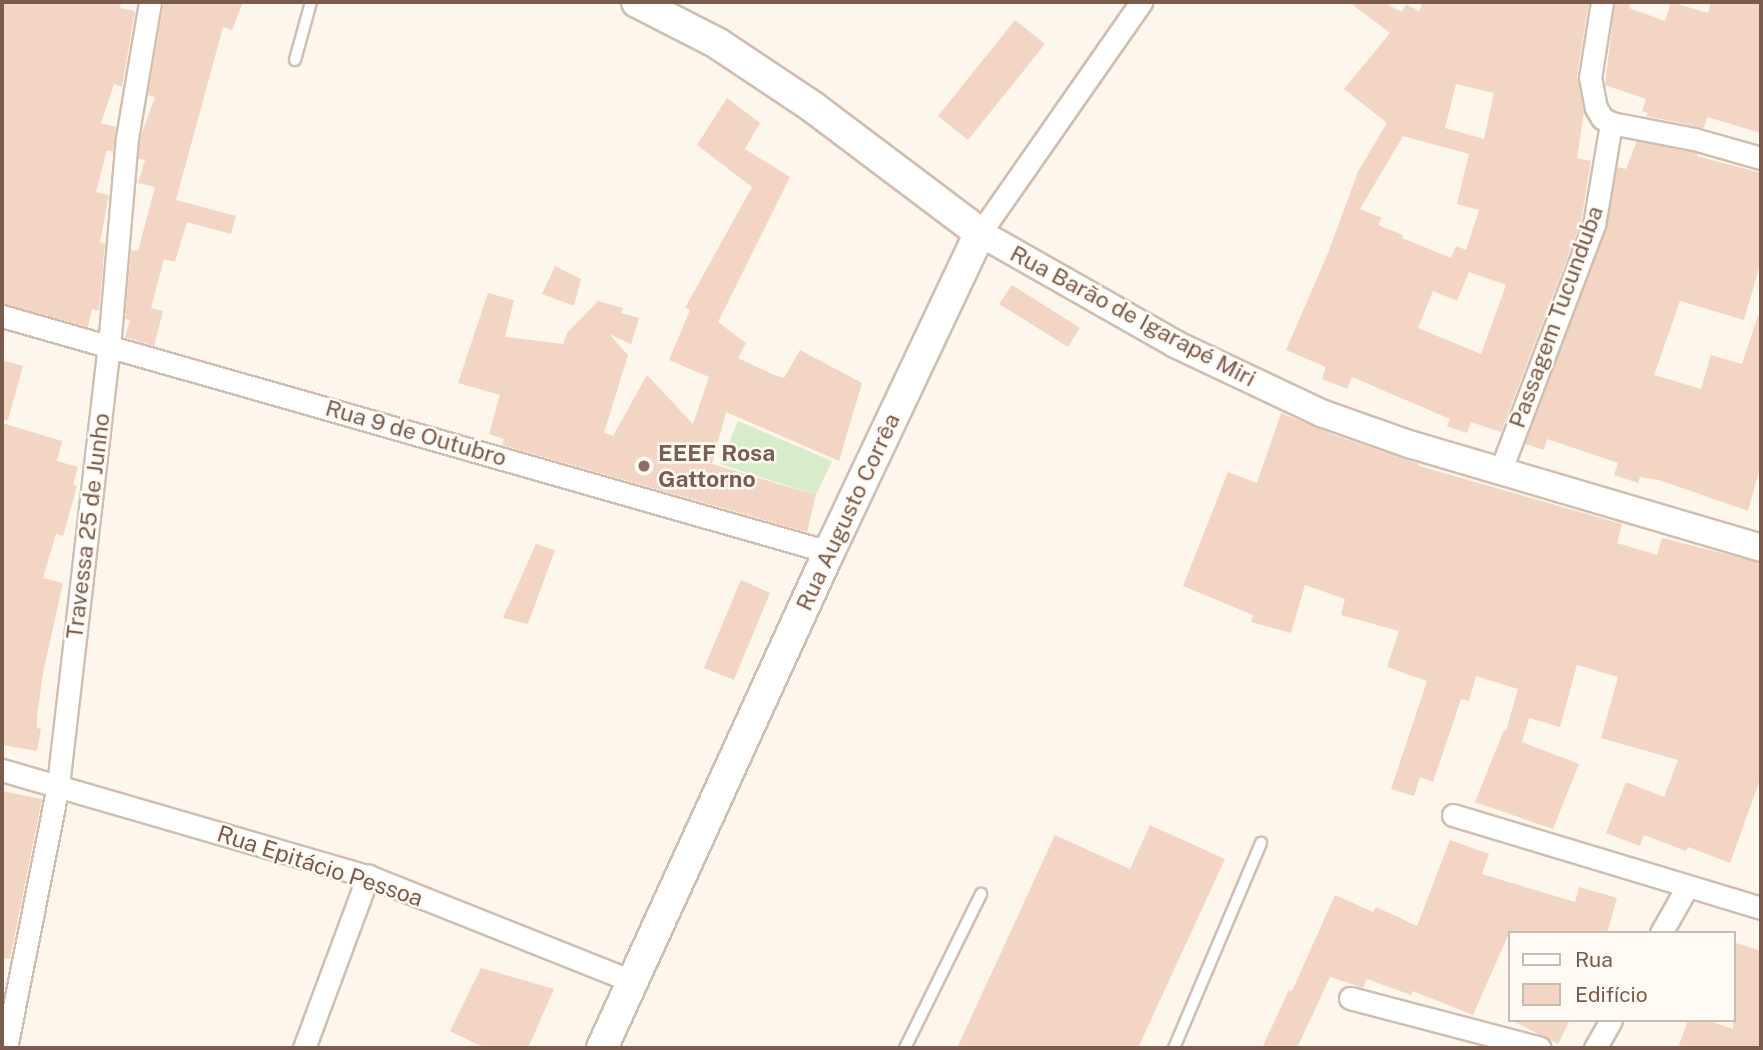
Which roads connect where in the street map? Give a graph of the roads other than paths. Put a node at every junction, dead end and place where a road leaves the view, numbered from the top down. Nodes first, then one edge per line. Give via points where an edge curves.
1 (150, 2) edge
2 (311, 2) edge
3 (637, 2) edge
4 (1141, 2) edge
5 (1602, 2) edge
6 (295, 60) dead end
7 (1611, 123) junction
8 (1761, 158) edge
9 (980, 233) junction
10 (2, 316) edge
11 (109, 347) junction
12 (1500, 472) junction
13 (1761, 548) edge
14 (829, 552) junction
15 (2, 770) edge
16 (58, 785) junction
17 (1453, 815) dead end
18 (1261, 843) dead end
19 (368, 876) junction
20 (1687, 887) junction
21 (981, 894) dead end
22 (1761, 908) edge
23 (1662, 931) edge
24 (632, 981) junction
25 (1350, 998) dead end
26 (1610, 1022) edge
27 (6, 1048) edge
28 (304, 1048) edge
29 (602, 1048) edge
30 (905, 1048) edge
31 (1174, 1048) edge
32 (1540, 1048) edge
33 (1595, 1048) edge

1 - 11 street, Travessa 25 de Junho via 127,138
2 - 6 lane
3 - 9 main road, Rua Barão de Igarapé Miri via 728,50 813,107
4 - 9 street, Rua Augusto Corrêa
5 - 7 street via 1590,79 1596,108
7 - 8 street
7 - 12 street, Passagem Tucunduba via 1594,225
9 - 12 street, Rua Barão de Igarapé Miri via 1175,344 1272,391 1412,445
9 - 14 main road, Rua Augusto Corrêa
10 - 11 street, Rua 9 de Outubro
11 - 14 street, Rua 9 de Outubro
11 - 16 street, Travessa 25 de Junho
12 - 13 street, Rua Barão de Igarapé Miri
14 - 24 main road, Rua Augusto Corrêa
15 - 16 street, Rua Epitácio Pessoa
16 - 19 street, Rua Epitácio Pessoa
16 - 27 street, Travessa 25 de Junho
17 - 20 street
18 - 31 lane
19 - 24 street, Rua Epitácio Pessoa
19 - 28 street
20 - 22 street
20 - 23 street
21 - 30 lane
24 - 29 main road, Rua Augusto Corrêa
25 - 32 street
26 - 33 street

